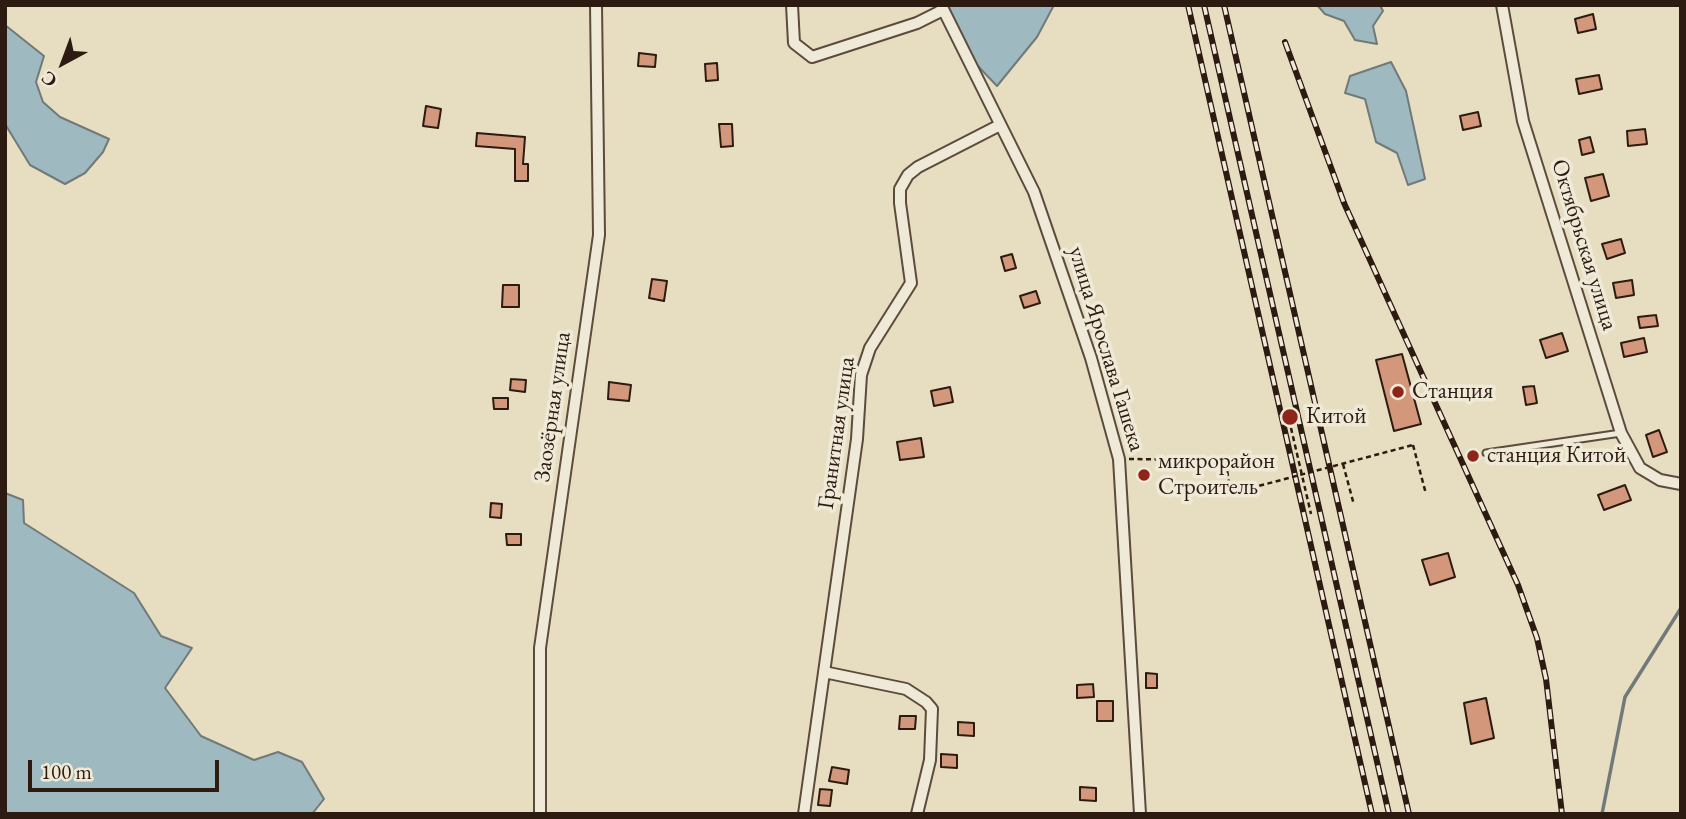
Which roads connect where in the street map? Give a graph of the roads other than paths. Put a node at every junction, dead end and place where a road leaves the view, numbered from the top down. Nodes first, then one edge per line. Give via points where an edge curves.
1 (596, 5) edge
2 (792, 5) edge
3 (1502, 5) edge
4 (942, 8) edge
5 (1000, 125) junction
6 (1621, 433) junction
7 (1486, 453) dead end
8 (1681, 484) edge
9 (824, 671) junction
10 (540, 814) edge
11 (804, 814) edge
12 (917, 814) edge
13 (1140, 814) edge

1 - 10 street, Заозёрная улица via 599,235 540,648
2 - 4 street via 794,43 812,57 917,23
3 - 6 street, Октябрьская улица via 1523,121
4 - 5 street, улица Ярослава Гашека
5 - 9 street, Гранитная улица via 918,167 901,189 911,283 870,348 861,375 857,439
5 - 13 street, улица Ярослава Гашека via 1034,192 1091,358 1119,459
6 - 7 lane
6 - 8 street, Октябрьская улица via 1635,463 1660,480
9 - 11 street, Гранитная улица
9 - 12 street via 906,689 932,709 930,760

